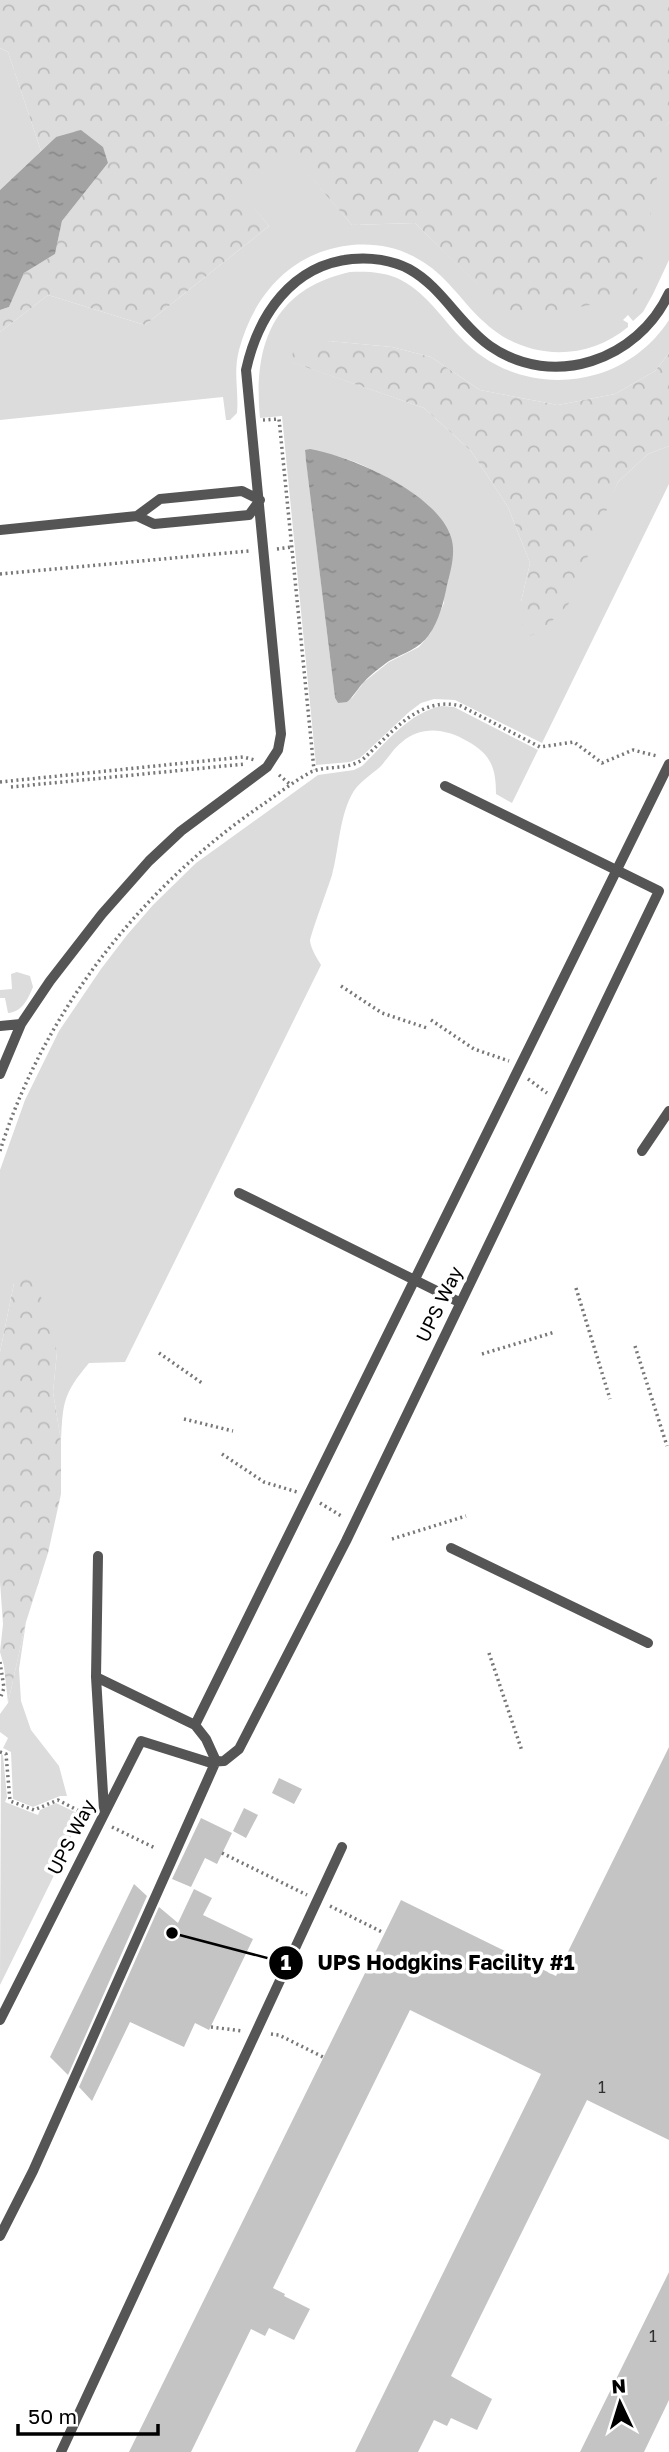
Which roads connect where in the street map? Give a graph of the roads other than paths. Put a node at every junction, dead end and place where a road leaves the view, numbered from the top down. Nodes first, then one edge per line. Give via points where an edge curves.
1 (669, 293) edge
2 (260, 500) junction
3 (137, 516) junction
4 (0, 530) edge
5 (669, 764) edge
6 (445, 786) dead end
7 (617, 869) junction
8 (21, 1024) junction
9 (0, 1026) edge
10 (0, 1074) edge
11 (669, 1111) edge
12 (642, 1151) dead end
13 (239, 1193) dead end
14 (415, 1279) junction
15 (459, 1302) junction
16 (451, 1548) dead end
17 (98, 1556) dead end
18 (648, 1643) dead end
19 (96, 1677) junction
20 (195, 1725) junction
21 (216, 1762) junction
22 (104, 1810) junction
23 (342, 1847) dead end
24 (0, 2020) edge
25 (0, 2236) edge
26 (61, 2452) edge

1 - 2 lane via 653,320 622,348 576,366 552,367 517,359 491,346 408,269 361,258 319,267 285,290 271,307 249,354 245,382
2 - 3 lane via 243,491 160,499
2 - 3 lane via 249,515 153,524
2 - 8 lane via 281,734 278,750 267,766 194,820 149,861 102,914
3 - 4 lane
5 - 7 lane, UPS Way
6 - 7 lane, UPS Way
7 - 14 lane, UPS Way
7 - 15 lane, UPS Way via 659,891
8 - 9 lane
8 - 10 lane
11 - 12 lane
13 - 14 lane
14 - 15 lane
14 - 20 lane, UPS Way
15 - 21 lane, UPS Way via 354,1524 239,1749 225,1761
16 - 18 lane
17 - 19 lane
19 - 20 lane
19 - 22 lane
20 - 21 lane
21 - 22 lane, UPS Way via 141,1741
21 - 25 lane
22 - 24 lane, UPS Way
23 - 26 lane

